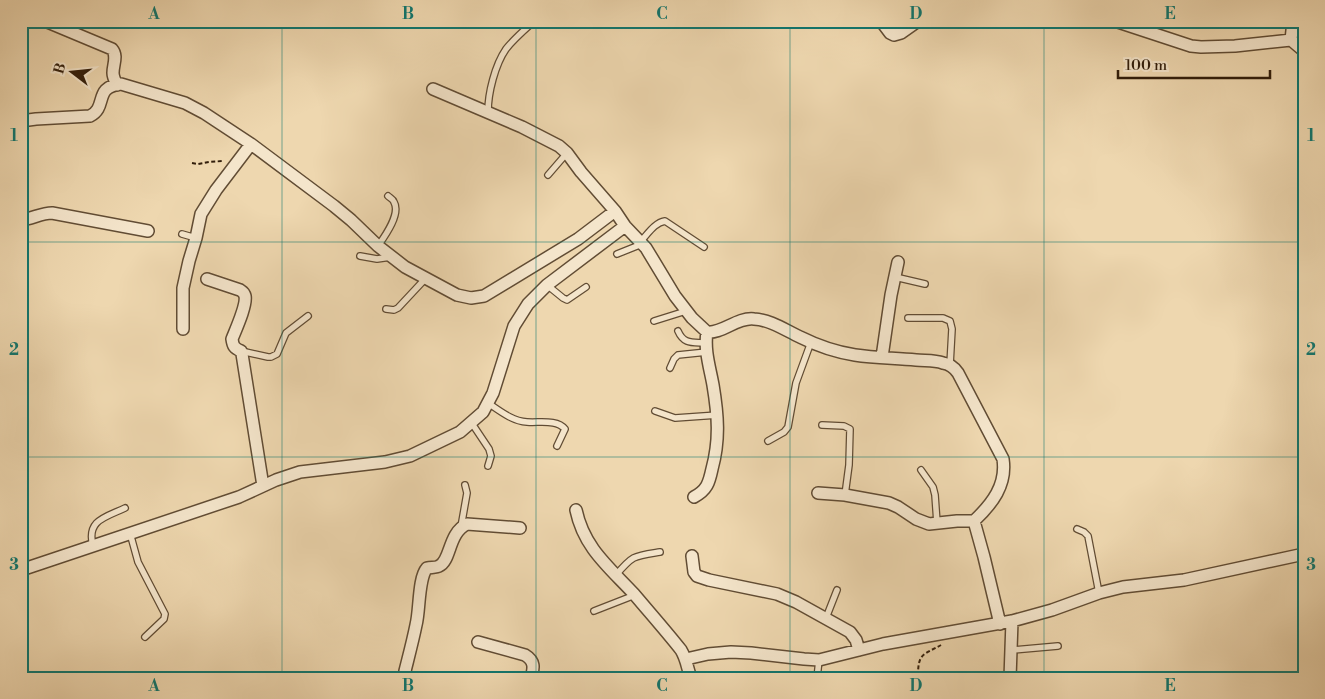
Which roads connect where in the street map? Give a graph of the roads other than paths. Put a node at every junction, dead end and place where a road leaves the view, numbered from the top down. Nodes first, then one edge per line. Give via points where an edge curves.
1 (45, 21) edge
2 (881, 21) edge
3 (918, 21) edge
4 (1116, 21) edge
5 (1294, 21) edge
6 (531, 24) dead end
7 (1291, 40) junction
8 (1304, 50) edge
9 (117, 85) junction
10 (433, 89) dead end
11 (488, 112) junction
12 (21, 121) edge
13 (251, 144) junction
14 (567, 153) junction
15 (548, 175) dead end
16 (388, 196) dead end
17 (620, 218) junction
18 (29, 219) edge
19 (148, 231) dead end
20 (182, 234) dead end
21 (196, 238) junction
22 (641, 243) junction
23 (378, 246) junction
24 (704, 247) dead end
25 (617, 254) dead end
26 (360, 256) dead end
27 (391, 257) junction
28 (898, 262) dead end
29 (895, 276) junction
30 (426, 278) junction
31 (207, 279) dead end
32 (925, 284) dead end
33 (547, 285) junction
34 (586, 287) dead end
35 (386, 309) dead end
36 (686, 310) junction
37 (308, 316) dead end
38 (908, 318) dead end
39 (654, 321) dead end
40 (183, 329) dead end
41 (678, 330) dead end
42 (706, 342) junction
43 (811, 342) junction
44 (242, 355) junction
45 (882, 357) junction
46 (950, 365) junction
47 (670, 368) dead end
48 (488, 403) junction
49 (655, 411) dead end
50 (718, 415) junction
51 (471, 422) junction
52 (822, 425) dead end
53 (768, 441) dead end
54 (557, 446) dead end
55 (488, 466) dead end
56 (921, 470) dead end
57 (263, 486) junction
58 (465, 486) dead end
59 (818, 493) dead end
60 (845, 495) junction
61 (694, 496) dead end
62 (125, 508) dead end
63 (576, 510) dead end
64 (974, 521) junction
65 (937, 523) junction
66 (461, 527) junction
67 (520, 528) dead end
68 (1077, 529) dead end
69 (130, 533) junction
70 (93, 546) junction
71 (660, 552) dead end
72 (1304, 553) edge
73 (692, 556) dead end
74 (21, 570) edge
75 (616, 575) junction
76 (837, 590) dead end
77 (1099, 593) junction
78 (635, 595) junction
79 (594, 611) dead end
80 (826, 618) junction
81 (1012, 621) junction
82 (1000, 624) junction
83 (145, 636) dead end
84 (478, 642) dead end
85 (1058, 646) dead end
86 (859, 650) junction
87 (1012, 650) junction
88 (686, 659) junction
89 (819, 660) junction
90 (408, 678) edge
91 (531, 678) edge
92 (691, 678) edge
93 (817, 678) edge
94 (1010, 678) edge

1 - 9 street via 112,49 115,52 113,75
2 - 3 street via 894,35
4 - 7 street via 1191,46 1235,46
5 - 7 street
6 - 11 lane via 505,50 490,90
7 - 8 street
9 - 12 street via 111,85 104,91 98,109 90,116
9 - 13 street via 185,103
10 - 11 street
11 - 14 street via 559,146
13 - 21 street via 206,205
13 - 23 street via 334,206
14 - 15 lane
14 - 17 street
16 - 23 lane via 394,202 393,219
17 - 22 street
17 - 30 street via 578,239 484,296 457,295
17 - 33 street
18 - 19 street via 52,213
20 - 21 lane
21 - 40 street via 183,288
22 - 24 lane via 659,222 666,221
22 - 25 lane
22 - 36 street
23 - 27 street
26 - 27 lane
27 - 30 street
28 - 29 street
29 - 32 lane
29 - 45 street
30 - 35 lane via 398,308
31 - 44 street via 244,293 244,306 232,339 234,348
33 - 34 lane via 567,300
33 - 48 street via 528,304 514,326
36 - 39 lane
36 - 42 street
37 - 44 lane via 286,333 274,356
38 - 46 lane via 950,321
41 - 42 lane via 686,341
42 - 43 street via 714,332 754,318 782,327
42 - 47 lane via 678,355
42 - 50 street
43 - 45 street via 855,355
43 - 53 lane via 796,383 788,427
44 - 57 street
45 - 46 street
46 - 64 street via 958,373 1001,454 1004,468 999,490
48 - 51 street
48 - 54 lane via 517,421 562,425 565,429
49 - 50 lane via 675,418
50 - 61 street via 716,454 710,476 706,487
51 - 55 lane via 489,449
51 - 57 street via 460,432 410,456 300,472
52 - 60 lane via 850,429
56 - 65 lane via 933,487
57 - 69 street
58 - 66 lane via 467,493
59 - 60 street
60 - 65 street via 890,504 924,522
62 - 70 lane via 92,528
63 - 75 street via 590,545
64 - 65 street
64 - 82 street
66 - 67 street via 467,524
66 - 90 street via 444,563 424,571 417,622 405,671
68 - 77 lane via 1088,536
69 - 70 street
69 - 83 lane via 138,562 165,614 164,619
70 - 74 street
71 - 75 lane via 630,559
72 - 77 street via 1184,580
73 - 80 street via 697,576 777,594
75 - 78 street
76 - 80 lane
77 - 81 street
78 - 79 lane
78 - 88 street
80 - 86 street via 854,636
81 - 82 street
81 - 87 street
82 - 86 street
84 - 91 street via 530,658 534,666
85 - 87 lane
86 - 89 street
87 - 94 street
88 - 89 street via 708,654 752,652
88 - 92 street
89 - 93 lane

